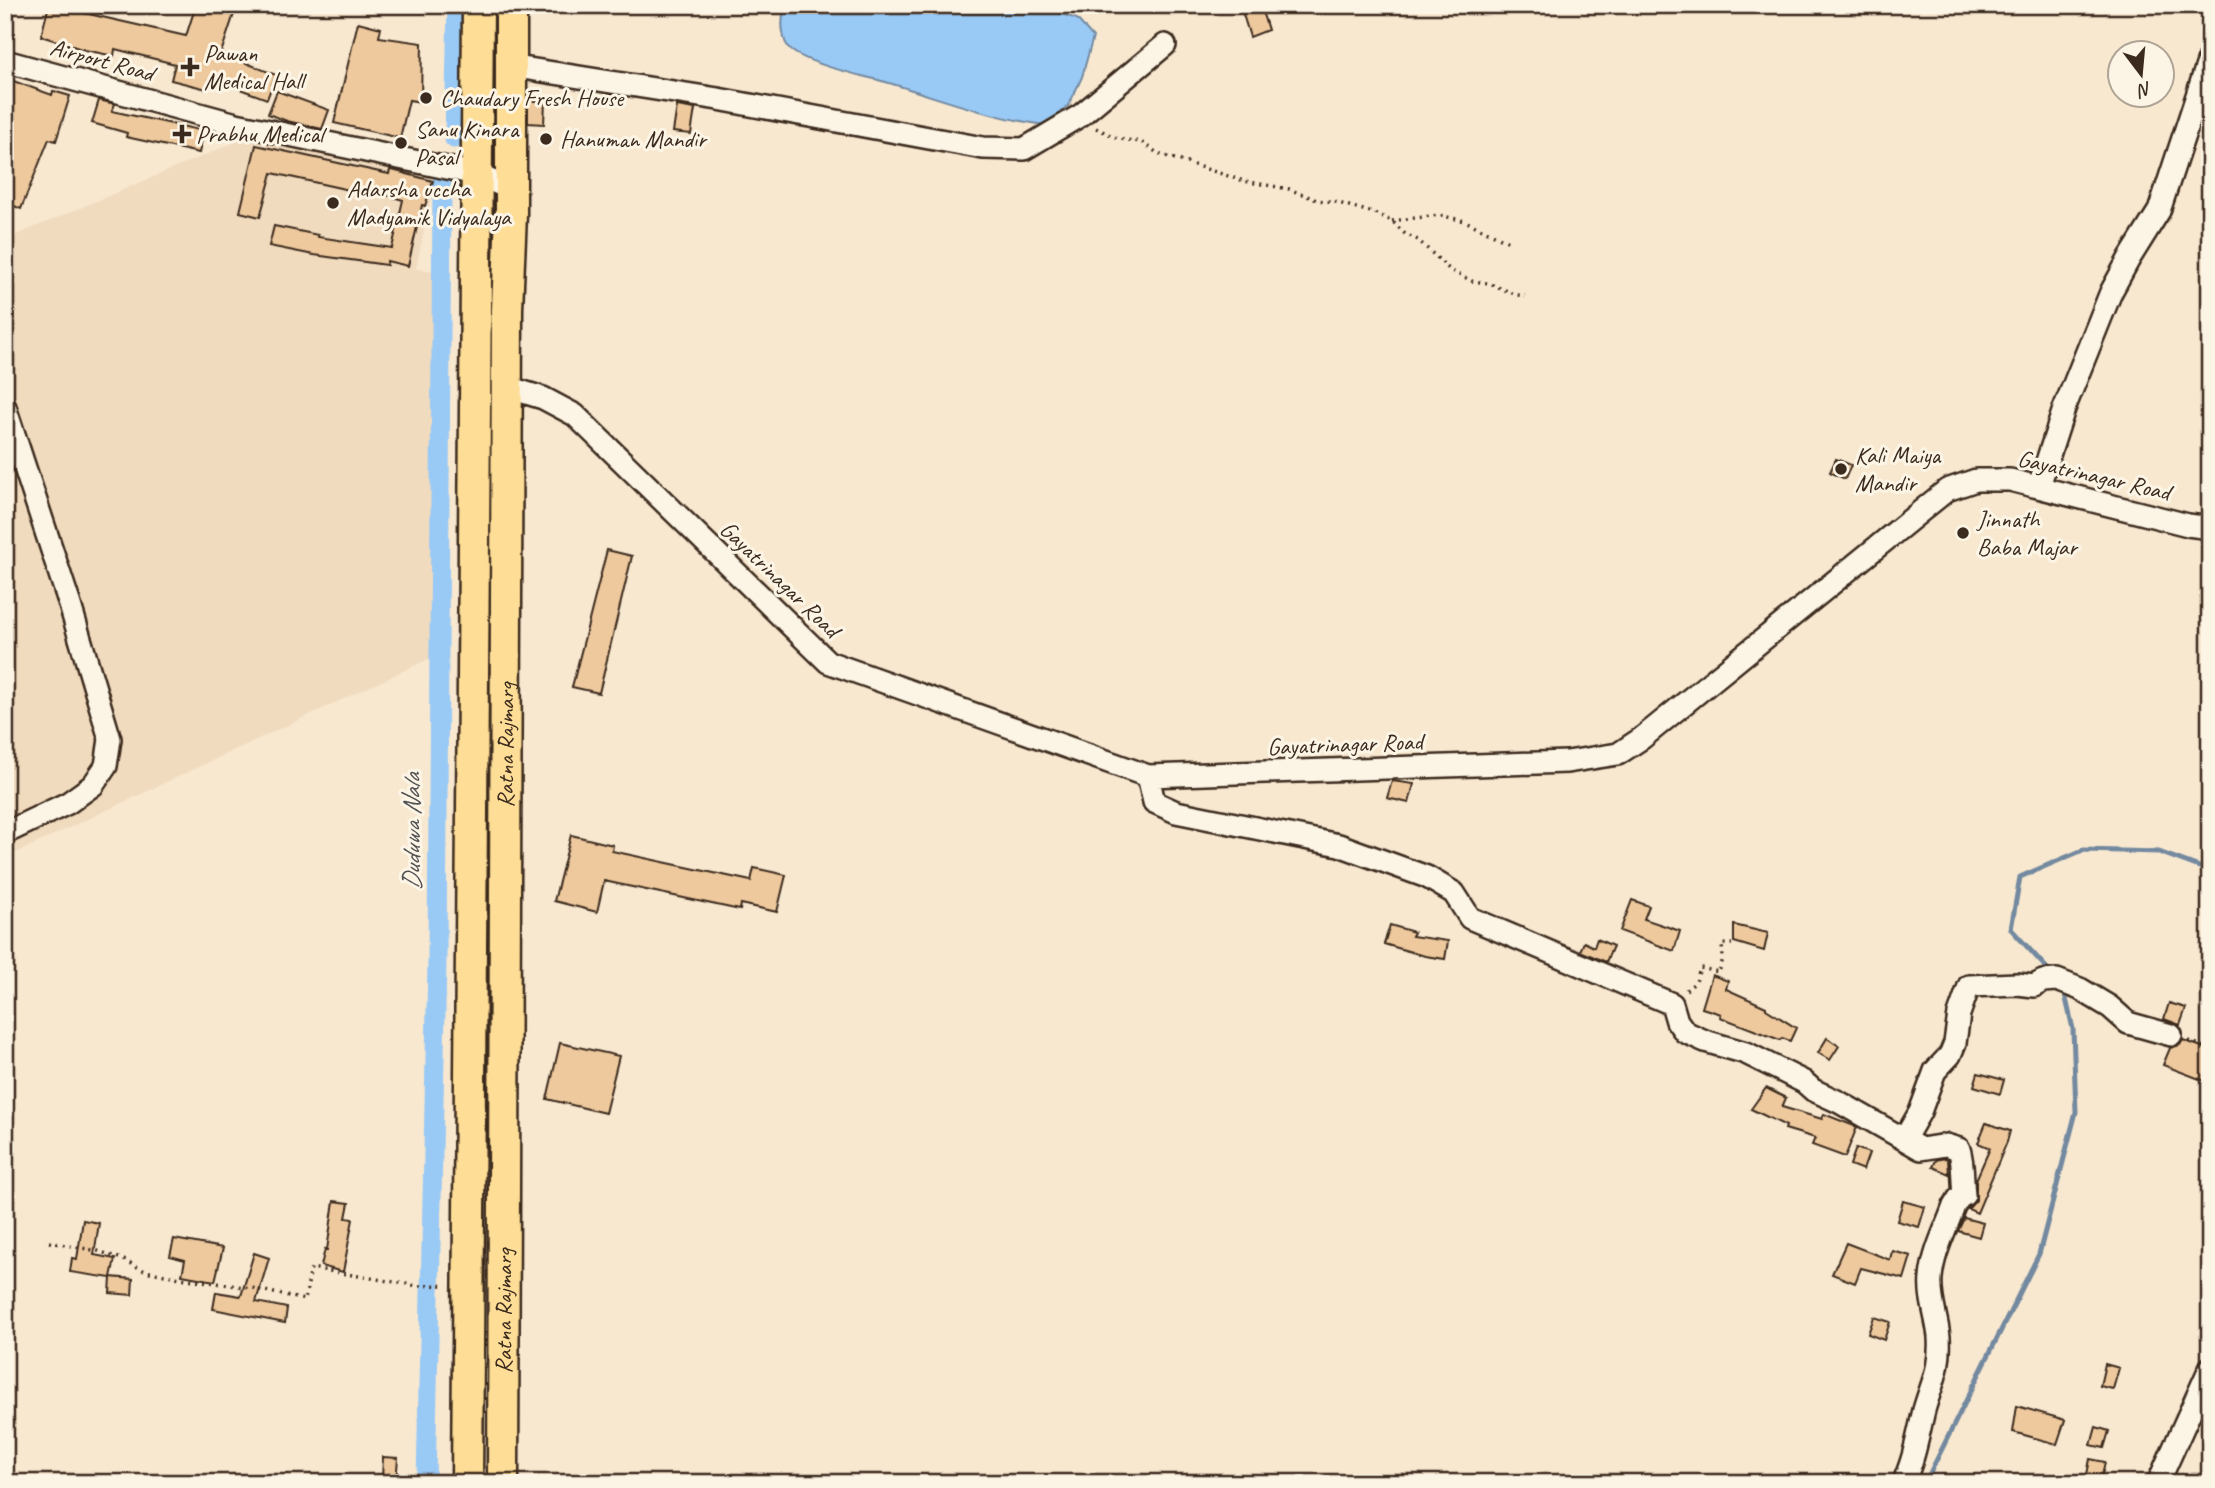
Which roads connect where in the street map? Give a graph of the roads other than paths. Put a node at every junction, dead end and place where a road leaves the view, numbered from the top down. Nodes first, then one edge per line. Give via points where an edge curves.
1 (478, 5) edge
2 (511, 5) edge
3 (1165, 45) dead end
4 (2210, 55) edge
5 (5, 61) edge
6 (510, 66) junction
7 (476, 174) junction
8 (510, 190) junction
9 (507, 387) junction
10 (5, 407) edge
11 (2039, 486) junction
12 (2210, 528) edge
13 (1148, 776) junction
14 (5, 833) edge
15 (2171, 1035) dead end
16 (1905, 1139) junction
17 (2210, 1368) edge
18 (467, 1483) edge
19 (503, 1483) edge
20 (1903, 1483) edge
21 (2158, 1483) edge

1 - 7 highway, Ratna Rajmarg
2 - 6 highway, Ratna Rajmarg
3 - 6 street via 1081,115 1024,149 984,148
4 - 11 street via 2159,211 2111,292
5 - 7 street, Airport Road via 236,124
6 - 8 highway, Ratna Rajmarg
7 - 8 street, Airport Road
7 - 18 highway, Ratna Rajmarg
8 - 9 highway, Ratna Rajmarg
9 - 13 street, Gayatrinagar Road via 543,398 575,415 828,662
9 - 19 highway, Ratna Rajmarg
10 - 14 street via 110,739 106,766 93,785 68,803
11 - 12 street, Gayatrinagar Road
11 - 13 street, Gayatrinagar Road via 2010,480 1976,481 1947,490 1618,754 1567,762
13 - 16 street via 1154,802 1176,812 1339,845 1427,877 1454,893 1470,918 1671,1003 1685,1032 1746,1053
15 - 16 street via 2128,1023 2110,1007 2057,980 2034,986 1969,986 1950,1055 1935,1072
16 - 20 street via 1921,1149 1946,1144 1959,1149 1964,1195 1954,1206 1935,1258 1931,1292 1938,1367
17 - 21 street

